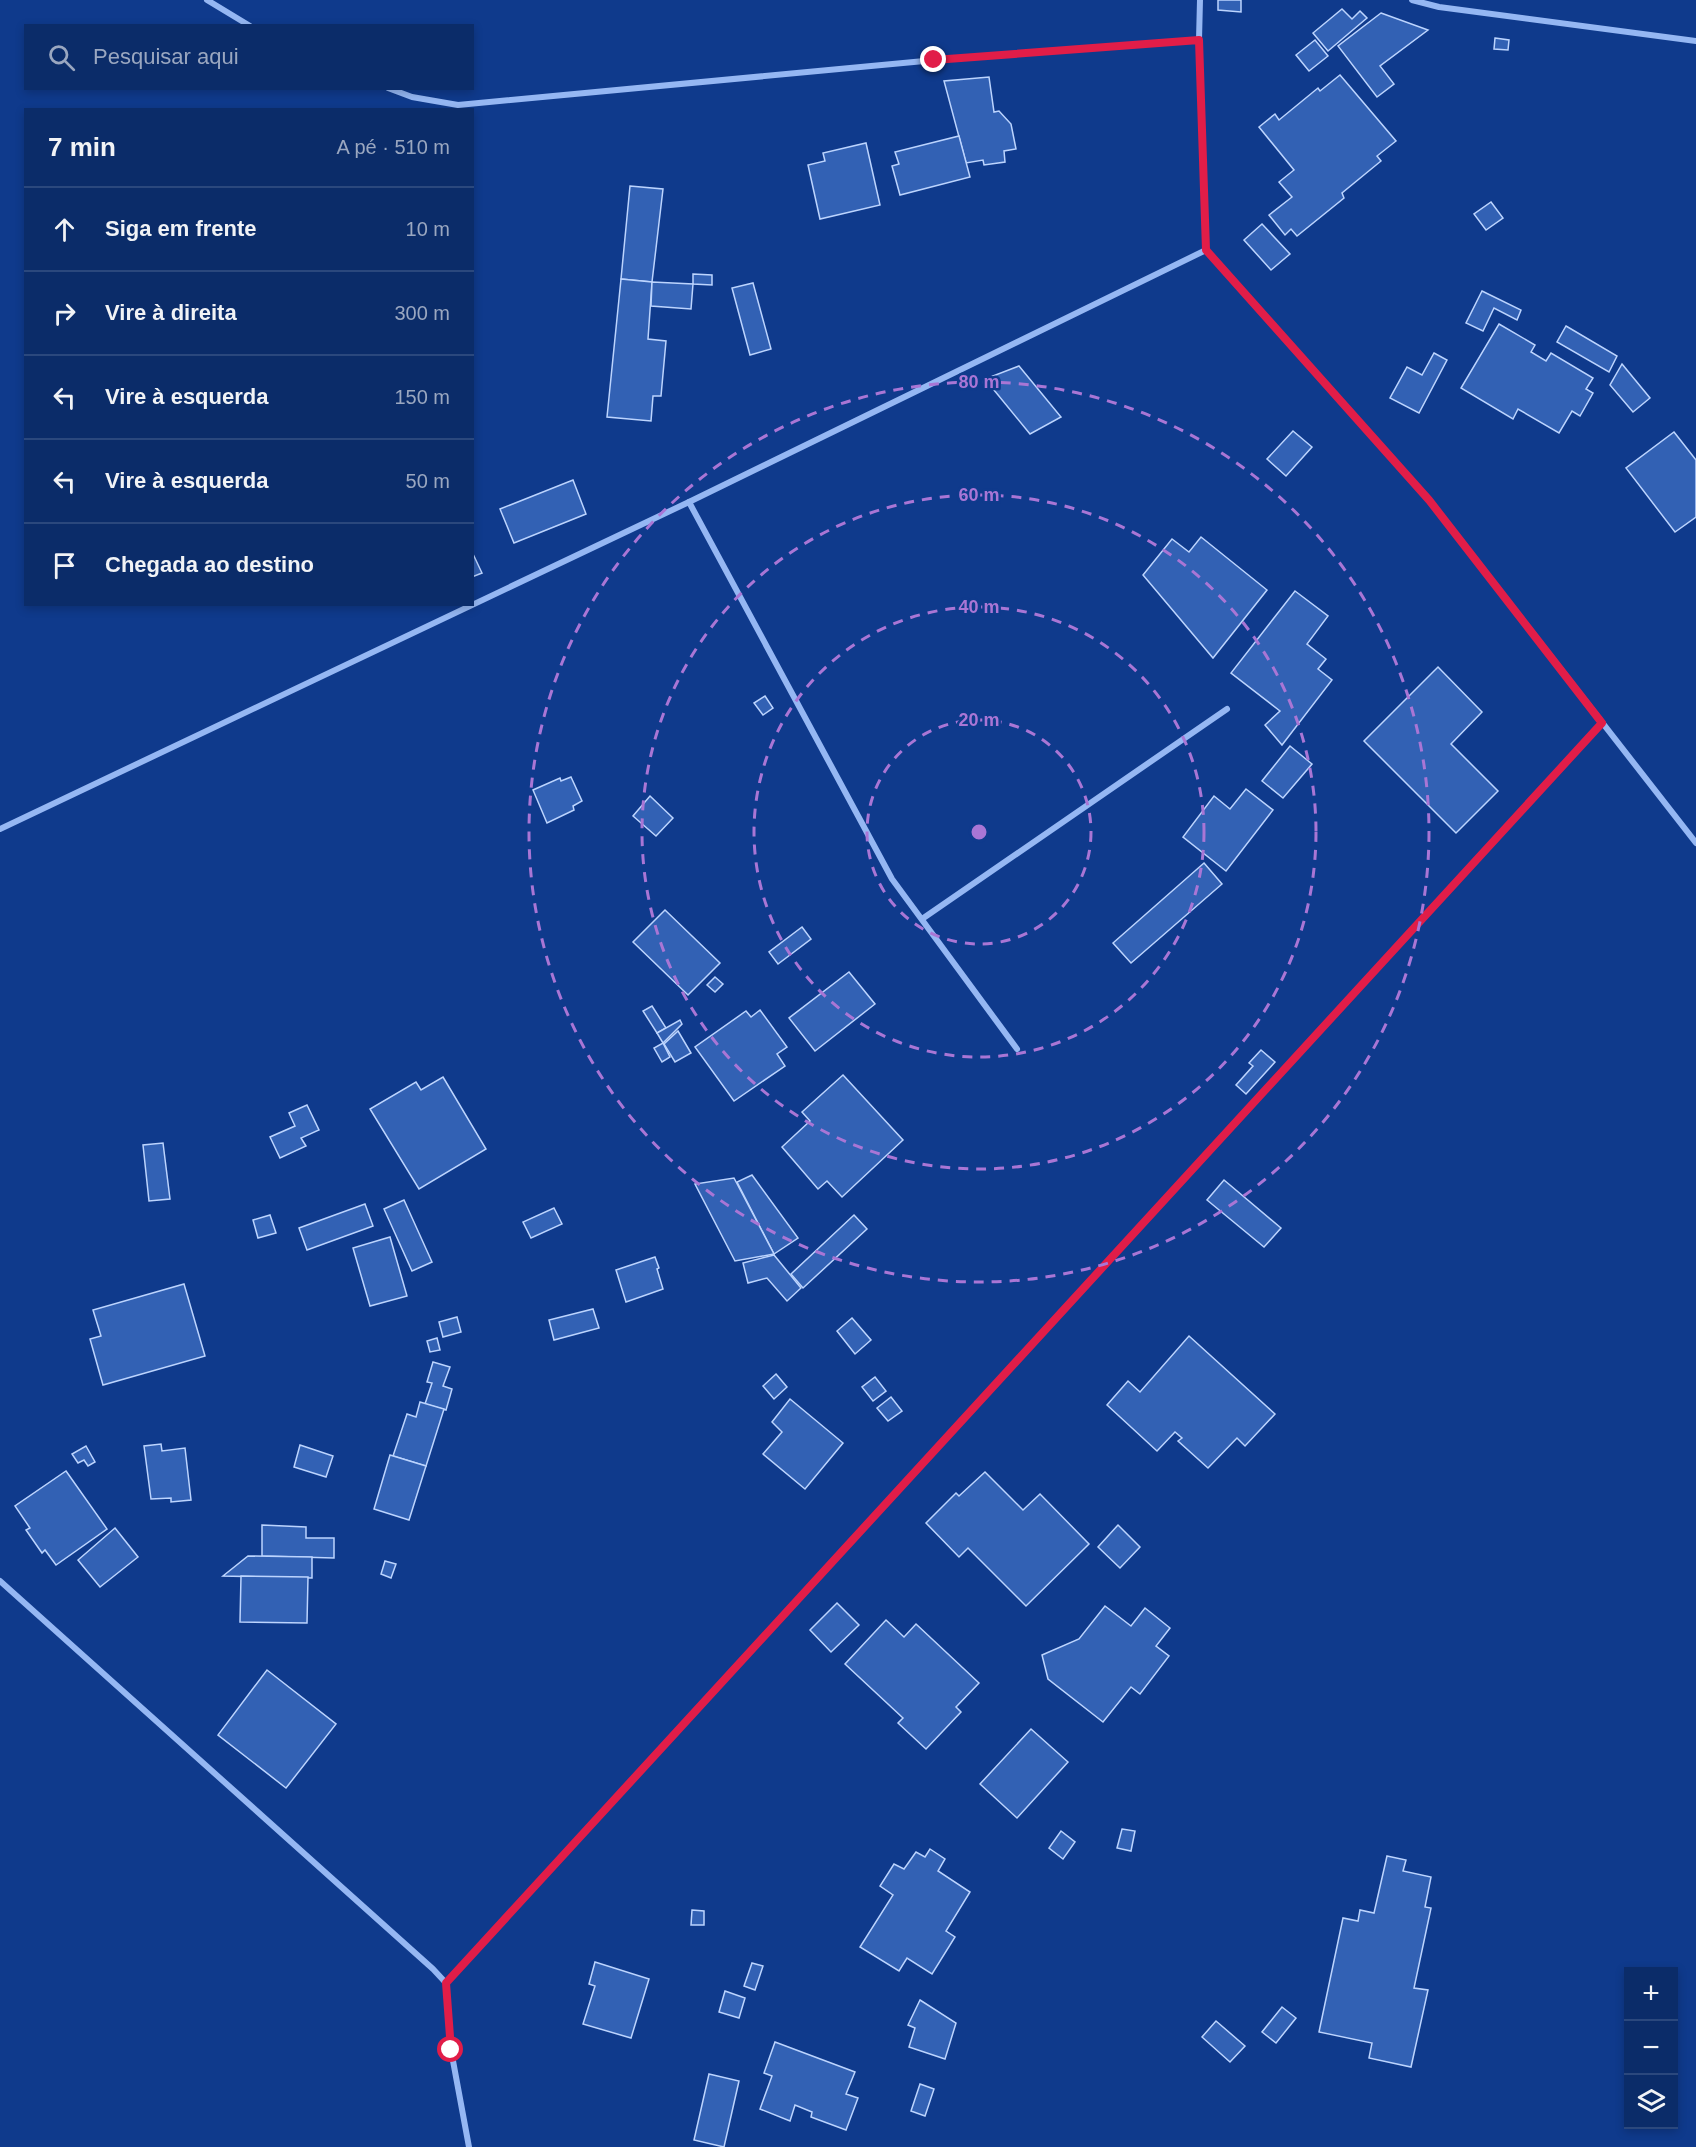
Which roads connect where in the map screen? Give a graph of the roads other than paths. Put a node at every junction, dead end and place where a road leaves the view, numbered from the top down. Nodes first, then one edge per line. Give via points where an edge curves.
1 (207, 0) edge
2 (1200, 0) edge
3 (1412, 0) edge
4 (247, 24) edge
5 (1199, 40) junction
6 (1696, 41) edge
7 (393, 90) edge
8 (1206, 250) junction
9 (689, 502) junction
10 (474, 604) edge
11 (470, 606) edge
12 (1227, 709) dead end
13 (1602, 723) junction
14 (0, 829) edge
15 (1696, 843) edge
16 (921, 919) junction
17 (1017, 1048) dead end
18 (0, 1581) edge
19 (446, 1983) junction
20 (469, 2147) edge

1 - 4 street
2 - 5 street
3 - 6 street via 1439,7
5 - 7 street via 934,60 458,105
5 - 8 street
8 - 9 street
8 - 13 street via 1429,500
9 - 10 street
9 - 16 street via 892,879
11 - 14 street
12 - 16 street
13 - 15 street
13 - 19 street
16 - 17 street
18 - 19 street
19 - 20 street via 451,2050

